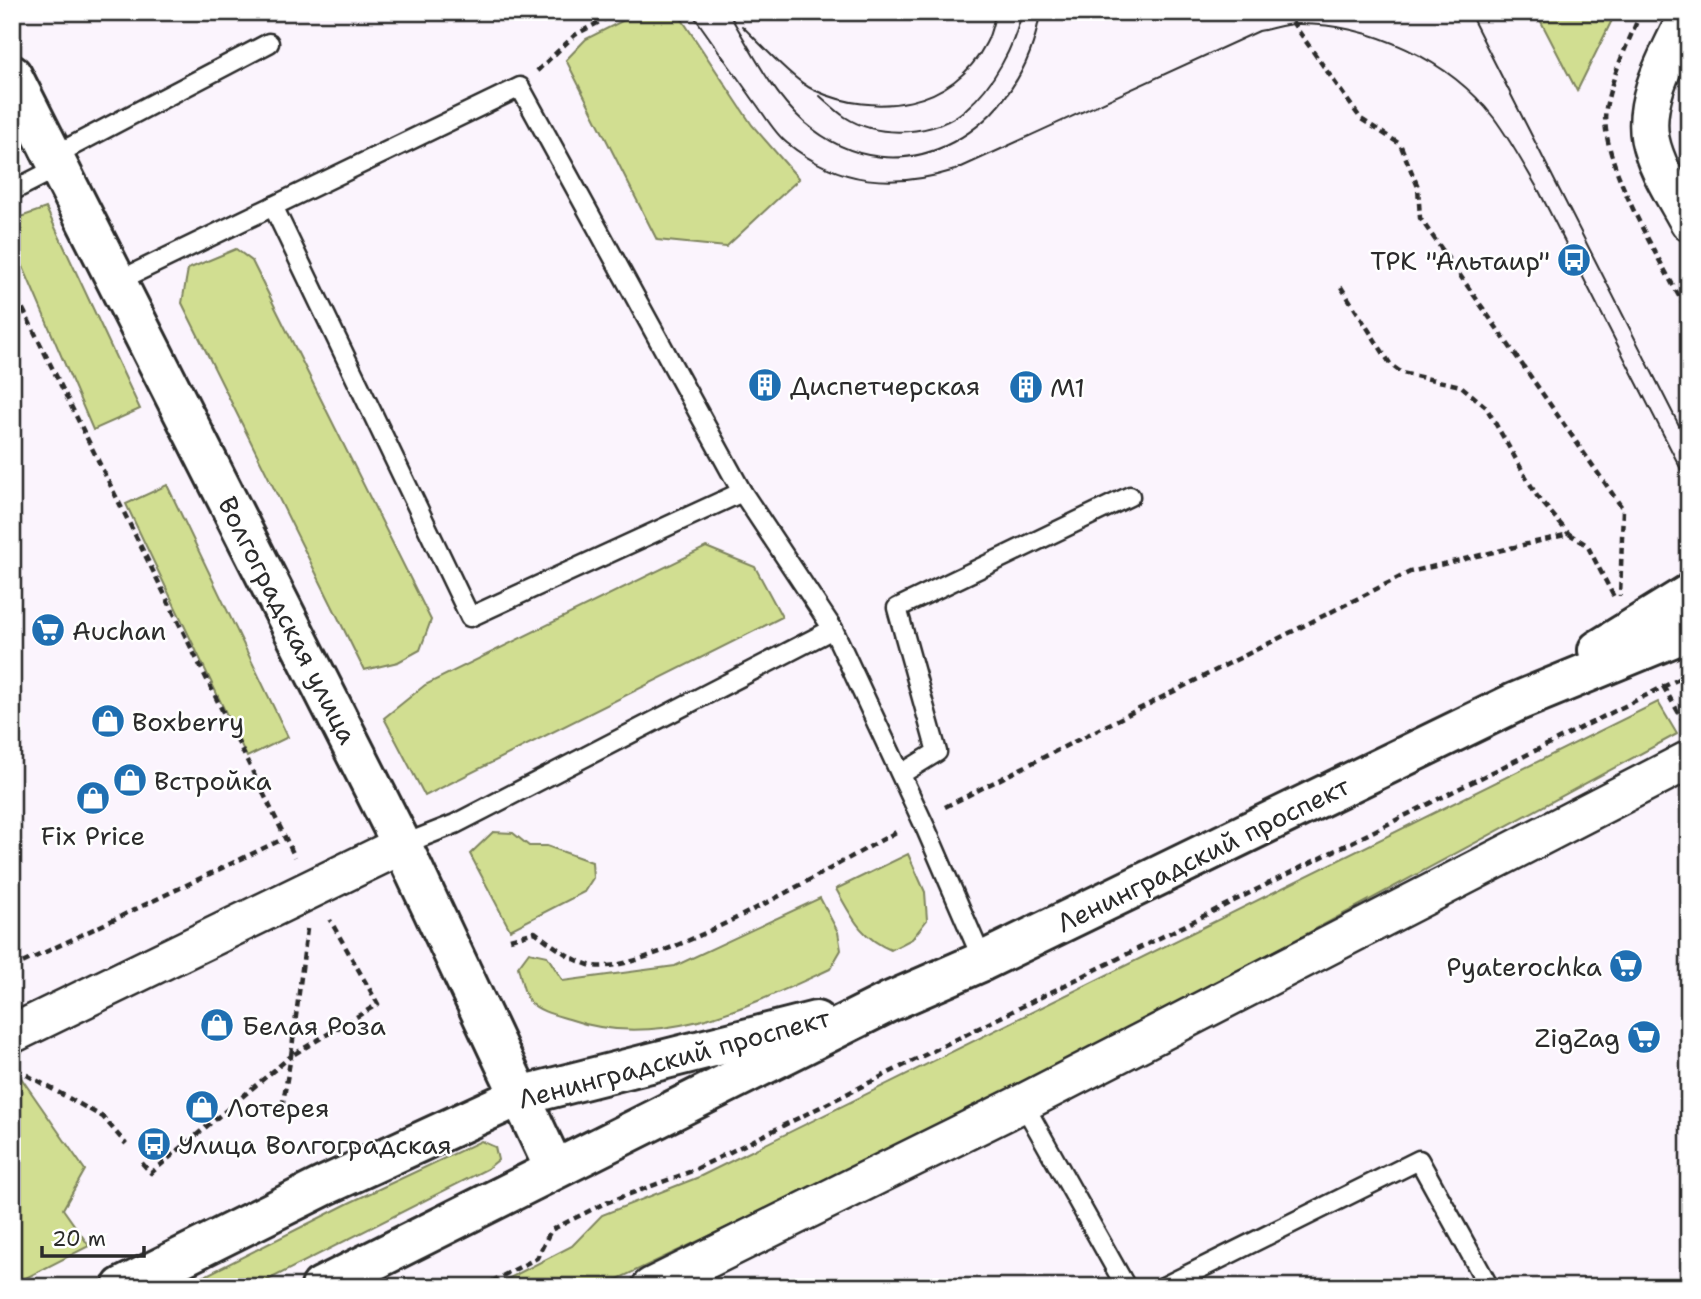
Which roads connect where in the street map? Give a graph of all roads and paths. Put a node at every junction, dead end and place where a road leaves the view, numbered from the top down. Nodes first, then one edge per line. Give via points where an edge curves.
1 (618, 12) edge
2 (972, 12) edge
3 (1069, 12) edge
4 (1286, 12) edge
5 (1689, 12) edge
6 (269, 43) dead end
7 (12, 75) edge
8 (520, 87) junction
9 (56, 161) junction
10 (12, 191) edge
11 (273, 206) junction
12 (1689, 222) edge
13 (116, 282) junction
14 (12, 287) edge
15 (1341, 287) dead end
16 (742, 492) junction
17 (1130, 496) dead end
18 (1569, 534) junction
19 (1688, 605) edge
20 (833, 629) junction
21 (1689, 674) edge
22 (1657, 675) dead end
23 (1664, 687) junction
24 (1689, 731) edge
25 (1689, 760) edge
26 (901, 774) junction
27 (921, 819) junction
28 (285, 838) junction
29 (402, 845) junction
30 (312, 889) junction
31 (510, 939) dead end
32 (983, 961) junction
33 (12, 968) edge
34 (889, 1002) junction
35 (12, 1034) edge
36 (291, 1056) junction
37 (12, 1067) edge
38 (520, 1096) junction
39 (1023, 1103) junction
40 (282, 1108) dead end
41 (125, 1144) dead end
42 (142, 1163) dead end
43 (554, 1168) junction
44 (122, 1287) edge
45 (321, 1287) edge
46 (481, 1287) edge
47 (651, 1287) edge
48 (1126, 1287) edge
49 (1163, 1287) edge
50 (1489, 1287) edge

1 - 8 path via 575,35
2 - 3 path via 1040,16
4 - 18 path via 1361,119 1399,144 1418,187 1420,218 1623,509 1620,607 1587,545
5 - 12 street via 1656,87 1649,125 1654,153
6 - 9 lane
7 - 9 main road, Волгоградская улица
8 - 11 lane
8 - 16 lane
9 - 10 lane
9 - 13 main road, Волгоградская улица
11 - 13 lane
11 - 16 lane via 470,617
13 - 29 main road, Волгоградская улица
14 - 28 path
15 - 18 path via 1391,365 1402,373 1461,386 1486,407 1536,496
16 - 20 lane
17 - 26 lane via 897,608 937,752
18 - 27 path via 1410,572
19 - 32 main road, Ленинградский проспект via 1516,702
20 - 26 lane
20 - 29 lane via 455,824
21 - 23 path
22 - 23 path
23 - 24 path
23 - 46 path via 692,1171 603,1204 551,1230 537,1258
25 - 39 street
26 - 27 lane
27 - 31 path via 710,932 639,960 591,966 535,932
27 - 32 lane
28 - 30 path
28 - 33 path
29 - 30 street
29 - 38 main road, Волгоградская улица
30 - 35 street
30 - 36 path
30 - 36 path via 378,1004
32 - 34 main road, Ленинградский проспект
34 - 38 main road, Ленинградский проспект
34 - 43 main road, Ленинградский проспект
36 - 40 path
36 - 42 path via 151,1173
37 - 41 path via 103,1117
38 - 43 main road, Волгоградская улица
38 - 44 main road, Ленинградский проспект via 322,1187
39 - 47 street
39 - 48 lane
43 - 45 main road, Ленинградский проспект
49 - 50 lane via 1419,1160

